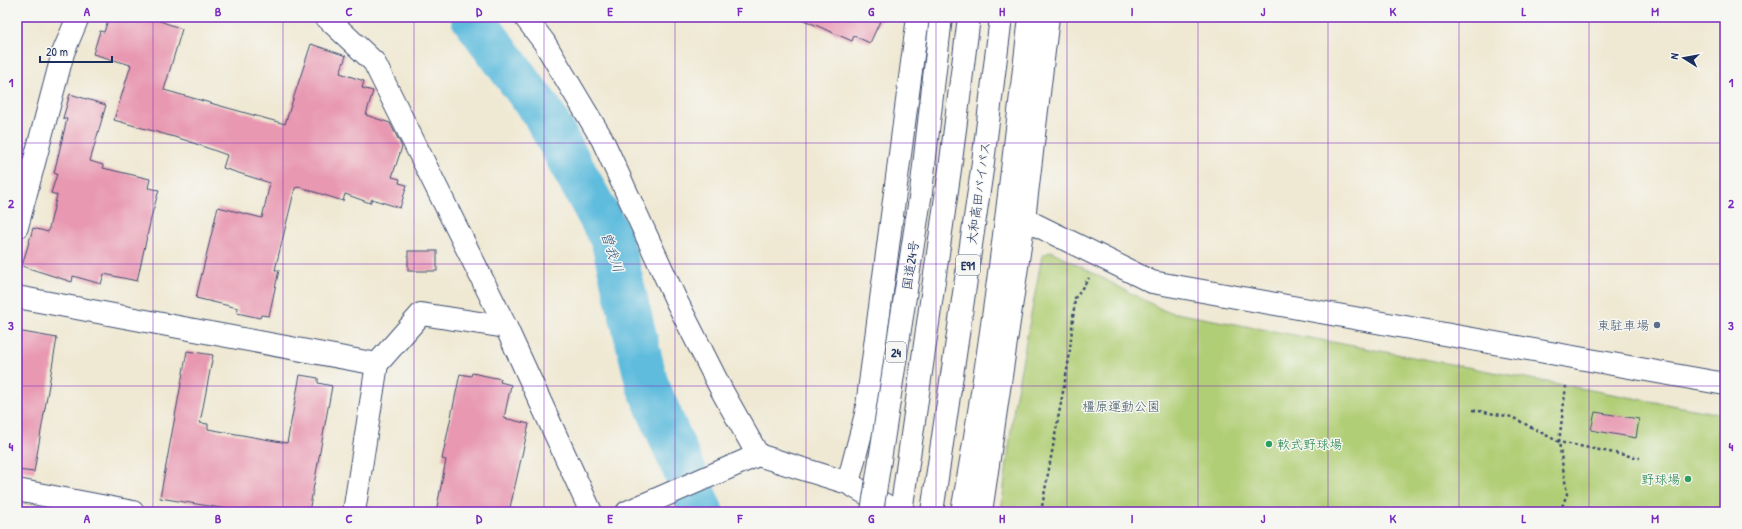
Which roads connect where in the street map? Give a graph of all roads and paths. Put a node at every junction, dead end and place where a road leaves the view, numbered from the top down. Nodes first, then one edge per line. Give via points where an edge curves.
1 (78, 17) edge
2 (326, 17) edge
3 (525, 17) edge
4 (918, 17) edge
5 (941, 17) edge
6 (969, 17) edge
7 (1001, 17) edge
8 (1030, 17) edge
9 (1048, 17) edge
10 (1024, 219) junction
11 (17, 228) edge
12 (1092, 273) dead end
13 (17, 297) edge
14 (506, 327) junction
15 (377, 364) junction
16 (1725, 384) edge
17 (1566, 386) dead end
18 (1473, 410) dead end
19 (1559, 442) junction
20 (753, 457) junction
21 (1640, 458) dead end
22 (848, 483) junction
23 (17, 490) edge
24 (133, 512) edge
25 (354, 512) edge
26 (591, 512) edge
27 (627, 512) edge
28 (872, 512) edge
29 (897, 512) edge
30 (901, 512) edge
31 (932, 512) edge
32 (962, 512) edge
33 (981, 512) edge
34 (1041, 512) edge
35 (1560, 512) edge

1 - 11 main road via 63,53
2 - 14 main road via 374,62
3 - 20 main road via 544,42 602,139 676,300
4 - 22 main road via 866,414
5 - 28 main road, 国道24号 / 24, bridge via 921,192
6 - 30 main road, E91
7 - 31 main road, 大和高田バイパス / E91 via 982,170
8 - 32 main road via 977,430
9 - 10 main road
10 - 16 main road via 1152,282
10 - 33 main road
12 - 34 path via 1075,298 1069,359
13 - 15 main road
14 - 15 main road via 422,314
14 - 26 main road
15 - 25 main road
17 - 19 path
18 - 19 path via 1512,417
19 - 21 path
19 - 35 path via 1567,494
20 - 22 main road
20 - 27 main road
22 - 29 main road
23 - 24 main road

